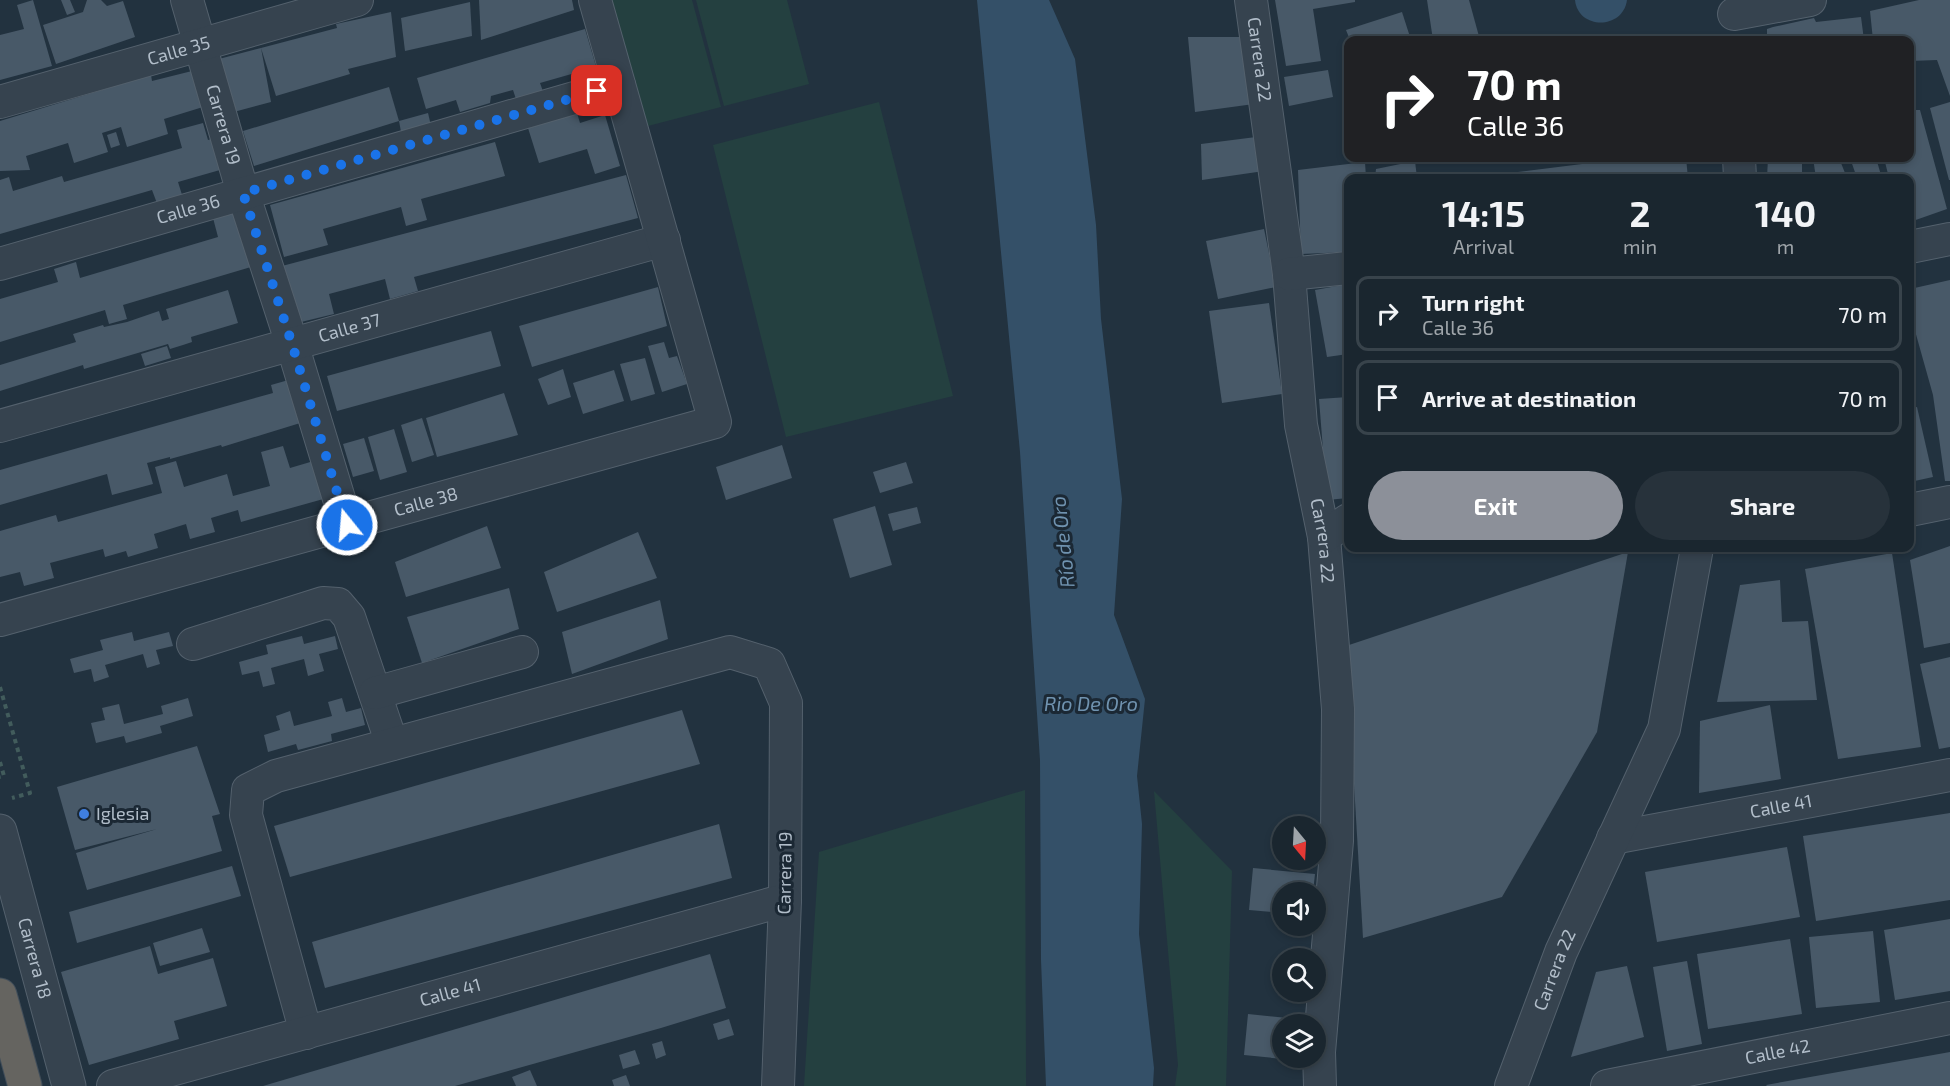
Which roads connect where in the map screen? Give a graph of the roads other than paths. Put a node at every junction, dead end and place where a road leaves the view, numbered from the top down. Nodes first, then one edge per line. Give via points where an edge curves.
1 (187, 0) edge
2 (357, 0) edge
3 (595, 0) edge
4 (1251, 0) edge
5 (1810, 0) edge
6 (1733, 18) edge
7 (200, 45) junction
8 (619, 85) junction
9 (0, 102) edge
10 (243, 193) junction
11 (1950, 239) edge
12 (664, 240) junction
13 (1914, 246) edge
14 (0, 264) edge
15 (1344, 268) edge
16 (1289, 274) junction
17 (292, 344) junction
18 (0, 426) edge
19 (1950, 502) edge
20 (1914, 509) edge
21 (347, 525) junction
22 (1336, 528) edge
23 (1703, 552) edge
24 (0, 620) edge
25 (193, 644) dead end
26 (522, 652) dead end
27 (375, 693) junction
28 (392, 744) junction
29 (1950, 775) edge
30 (0, 831) edge
31 (1613, 838) junction
32 (785, 900) junction
33 (0, 995) edge
34 (1950, 1018) edge
35 (306, 1033) junction
36 (25, 1086) edge
37 (69, 1086) edge
38 (113, 1086) edge
39 (778, 1086) edge
40 (1320, 1086) edge
41 (1511, 1086) edge
42 (1607, 1086) edge

1 - 7 street, Carrera 19
2 - 7 street, Calle 35
3 - 8 street
4 - 16 street, Carrera 22
5 - 6 street
7 - 9 street, Calle 35
7 - 10 street, Carrera 19
8 - 10 street, Calle 36
8 - 12 street
10 - 14 street, Calle 36
10 - 17 street, Carrera 19
11 - 13 street
12 - 17 street, Calle 37
12 - 21 street, Calle 38 via 715,422
15 - 16 street
16 - 22 street, Carrera 22 via 1301,424
17 - 18 street, Calle 37
17 - 21 street, Carrera 19
19 - 20 street
21 - 24 street, Calle 38
22 - 40 street, Carrera 22 via 1337,841 1319,1052
23 - 31 street, Carrera 22 via 1664,729
25 - 27 street via 323,603 338,604 349,617
26 - 27 street
27 - 28 street
28 - 32 street, Carrera 19 via 730,652 769,664 786,703
28 - 35 street via 276,776 248,790 246,815
29 - 31 street, Calle 41
30 - 37 street, Carrera 18
31 - 41 street, Carrera 22 via 1561,952
32 - 35 street, Calle 41
32 - 39 street, Carrera 19
33 - 36 highway
34 - 42 street, Calle 42
35 - 38 street, Calle 41

